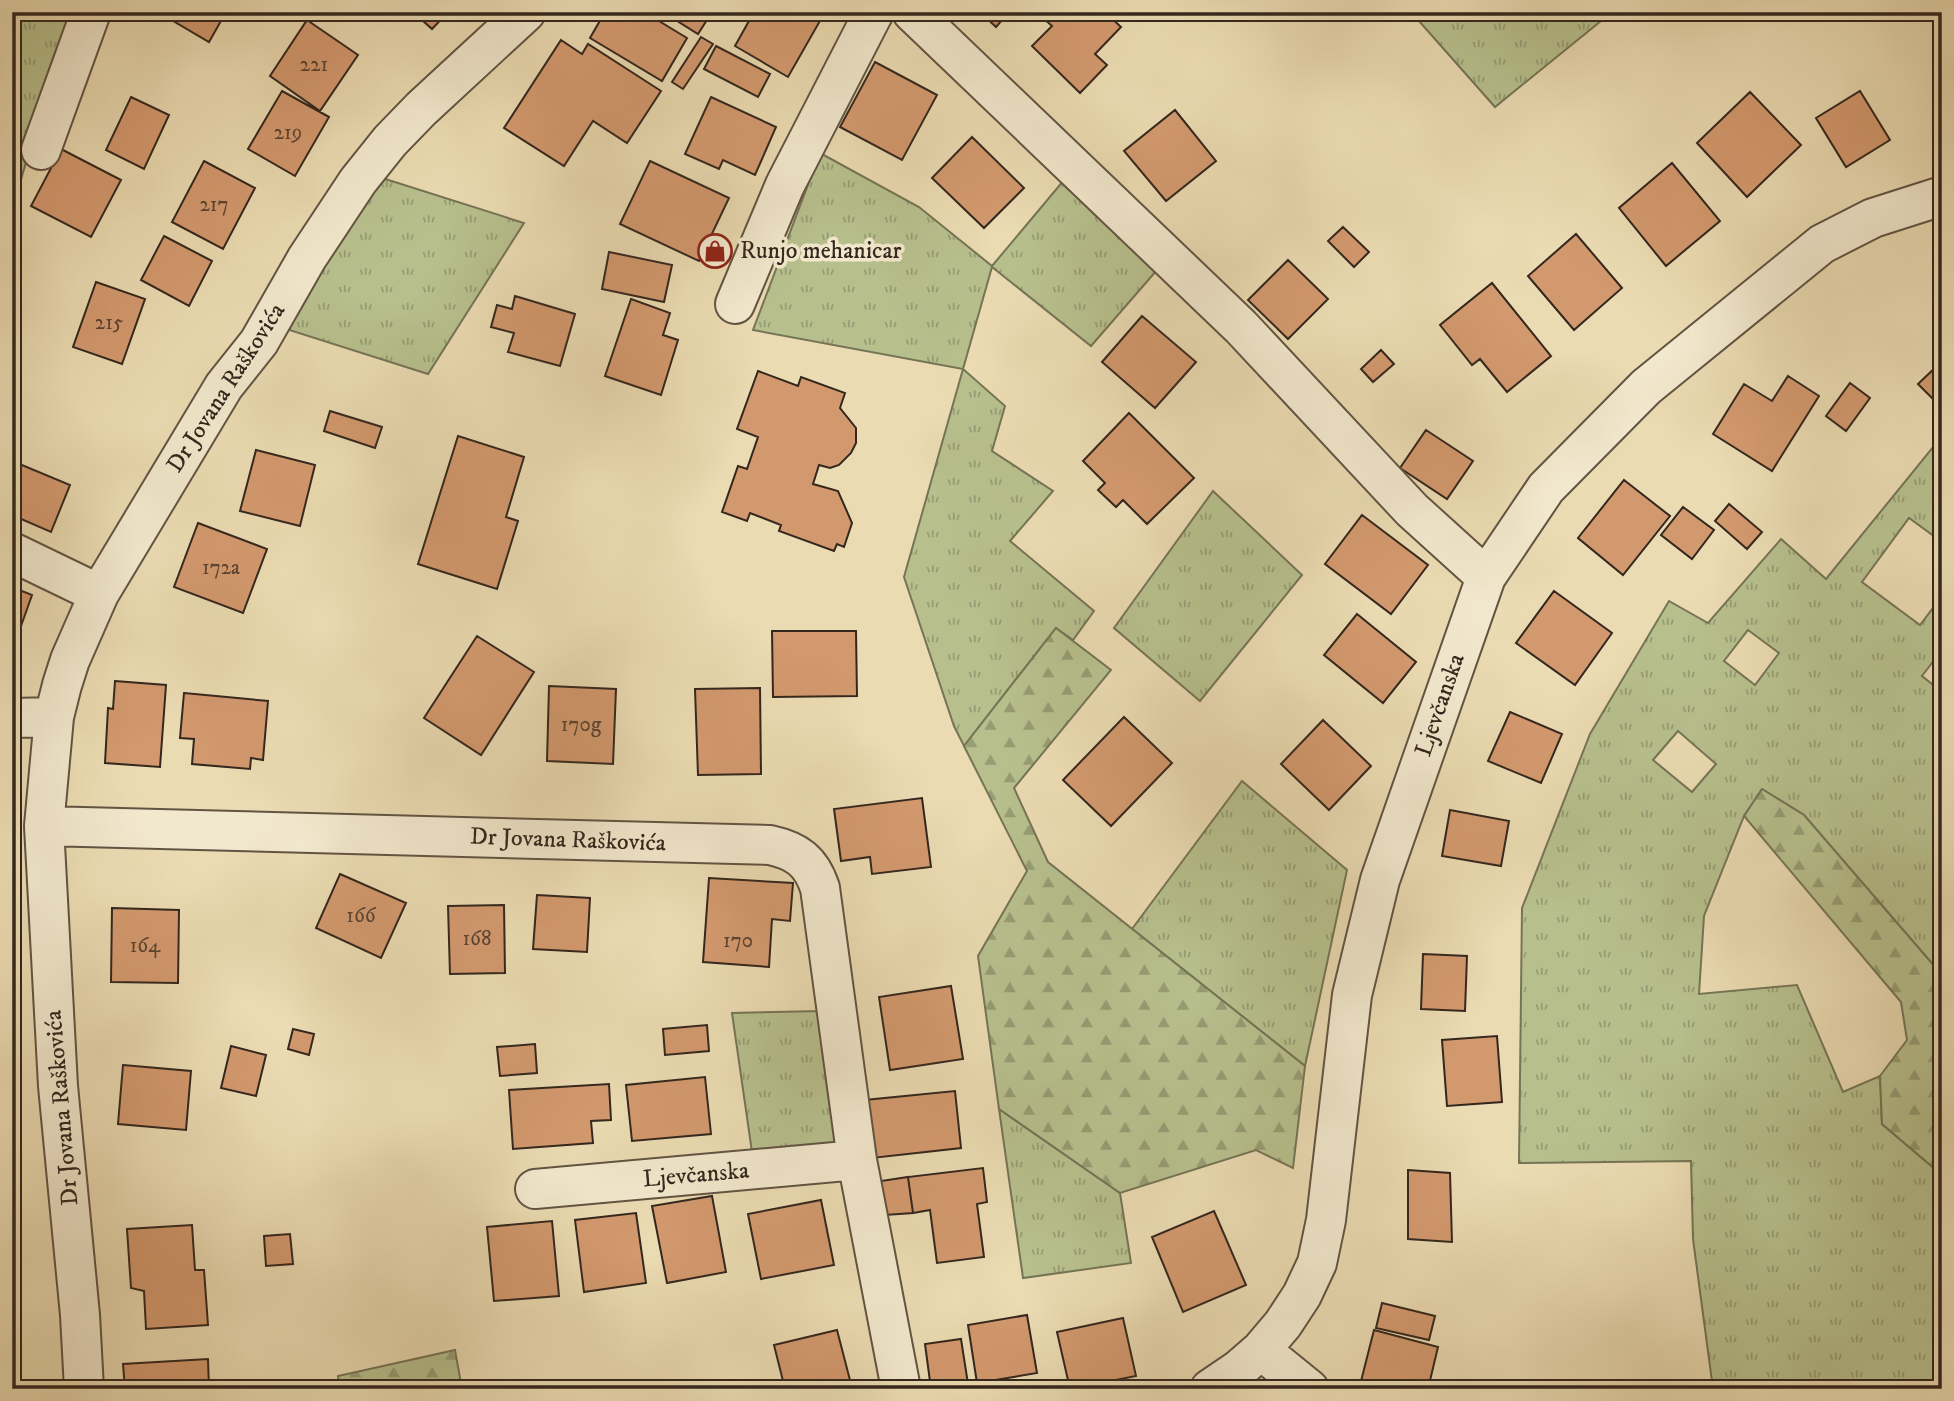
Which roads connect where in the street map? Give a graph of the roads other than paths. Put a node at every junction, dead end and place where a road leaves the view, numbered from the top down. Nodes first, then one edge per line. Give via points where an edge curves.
1 (91, 12) edge
2 (526, 12) edge
3 (874, 12) edge
4 (912, 12) edge
5 (41, 150) dead end
6 (1942, 197) edge
7 (735, 304) dead end
8 (12, 552) edge
9 (1486, 577) junction
10 (99, 594) junction
11 (54, 717) junction
12 (12, 718) edge
13 (44, 826) junction
14 (857, 1160) junction
15 (535, 1189) dead end
16 (1261, 1350) junction
17 (84, 1389) edge
18 (901, 1389) edge
19 (1210, 1389) edge
20 (1308, 1389) edge

1 - 5 street
2 - 10 street, Dr Jovana Raškovića via 421,109 358,181 259,342 224,386
3 - 7 street via 785,185
4 - 9 street via 1241,327 1412,510
6 - 9 street, Ljevčanska via 1873,218 1822,244 1646,387 1546,488
8 - 10 street
9 - 16 street, Ljevčanska via 1380,880 1352,995 1317,1263 1296,1305
10 - 11 street, Dr Jovana Raškovića via 70,660
11 - 12 street
11 - 13 street, Dr Jovana Raškovića
13 - 14 street, Dr Jovana Raškovića via 788,849 810,866 820,888
13 - 17 street, Dr Jovana Raškovića via 58,1086
14 - 15 street, Ljevčanska
14 - 18 street
16 - 19 street, Ljevčanska
16 - 20 street

